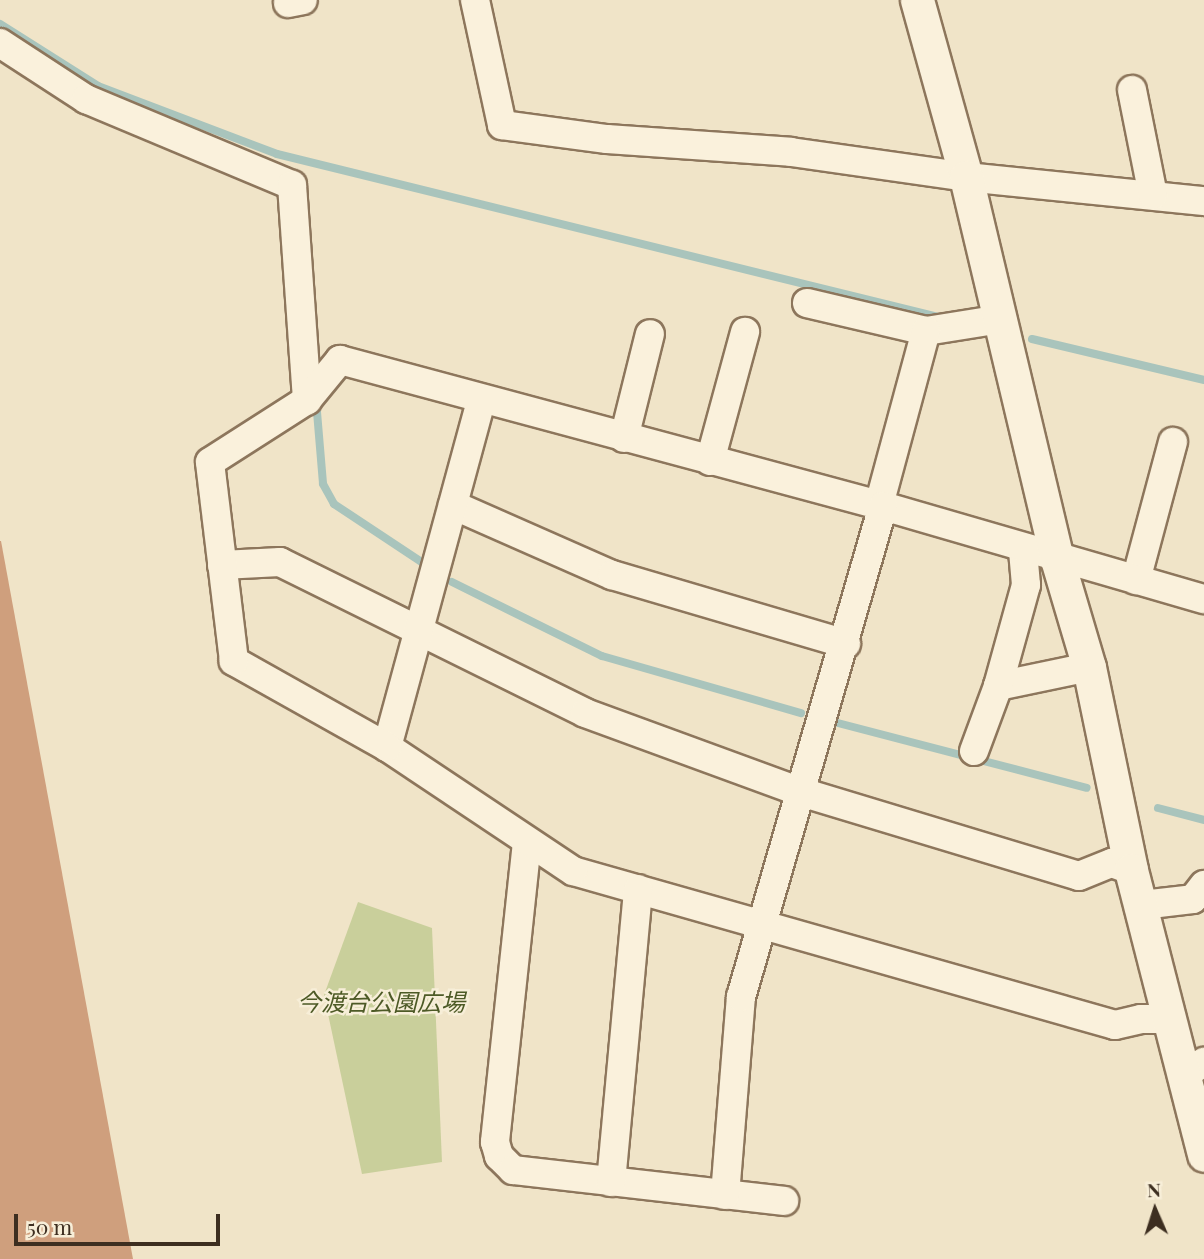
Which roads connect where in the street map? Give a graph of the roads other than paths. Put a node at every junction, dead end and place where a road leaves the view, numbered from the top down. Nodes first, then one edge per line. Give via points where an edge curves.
1 (475, 0) edge
2 (917, 0) edge
3 (0, 43) edge
4 (1132, 90) dead end
5 (965, 177) junction
6 (1153, 195) junction
7 (1204, 201) edge
8 (807, 303) dead end
9 (1001, 319) junction
10 (926, 331) junction
11 (745, 332) dead end
12 (650, 334) dead end
13 (307, 400) junction
14 (481, 401) junction
15 (624, 438) junction
16 (1173, 442) dead end
17 (710, 461) junction
18 (453, 505) junction
19 (881, 506) junction
20 (1023, 550) junction
21 (1057, 559) junction
22 (222, 565) junction
23 (1136, 580) junction
24 (1204, 599) edge
25 (418, 633) junction
26 (846, 644) junction
27 (1089, 667) junction
28 (998, 687) junction
29 (387, 747) junction
30 (974, 751) dead end
31 (801, 792) junction
32 (527, 842) junction
33 (1130, 870) junction
34 (1204, 885) edge
35 (638, 889) junction
36 (1142, 905) junction
37 (760, 923) junction
38 (1169, 1019) junction
39 (1195, 1068) edge
40 (1204, 1155) edge
41 (611, 1181) junction
42 (725, 1195) junction
43 (784, 1201) dead end

1 - 5 street via 502,125 607,139 791,152
2 - 5 street
3 - 13 street via 86,99 292,185
4 - 6 street
5 - 6 street
5 - 9 street
6 - 7 street
8 - 10 street
9 - 10 street
9 - 21 street
10 - 19 street
11 - 17 street
12 - 15 street
13 - 14 street via 340,360
13 - 22 street via 210,462
14 - 15 street
14 - 18 street
15 - 17 street
16 - 23 street
17 - 19 street
18 - 25 street
18 - 26 street via 612,575
19 - 20 street
19 - 26 street
20 - 21 street
20 - 28 street via 1026,585
21 - 23 street
21 - 27 street
22 - 25 street via 280,562
22 - 29 street via 234,661
23 - 24 street
25 - 29 street
25 - 31 street via 637,736
26 - 31 street
27 - 28 street
27 - 33 street
28 - 30 street
29 - 32 street
31 - 33 street via 1079,876 1112,863
31 - 37 street
32 - 35 street via 573,871
32 - 41 street via 497,1149 513,1170
33 - 36 street
34 - 36 street via 1193,899
35 - 37 street
35 - 41 street
36 - 38 street
37 - 38 street via 1115,1025
37 - 42 street via 741,997
38 - 39 street
39 - 40 street
41 - 42 street
42 - 43 street

